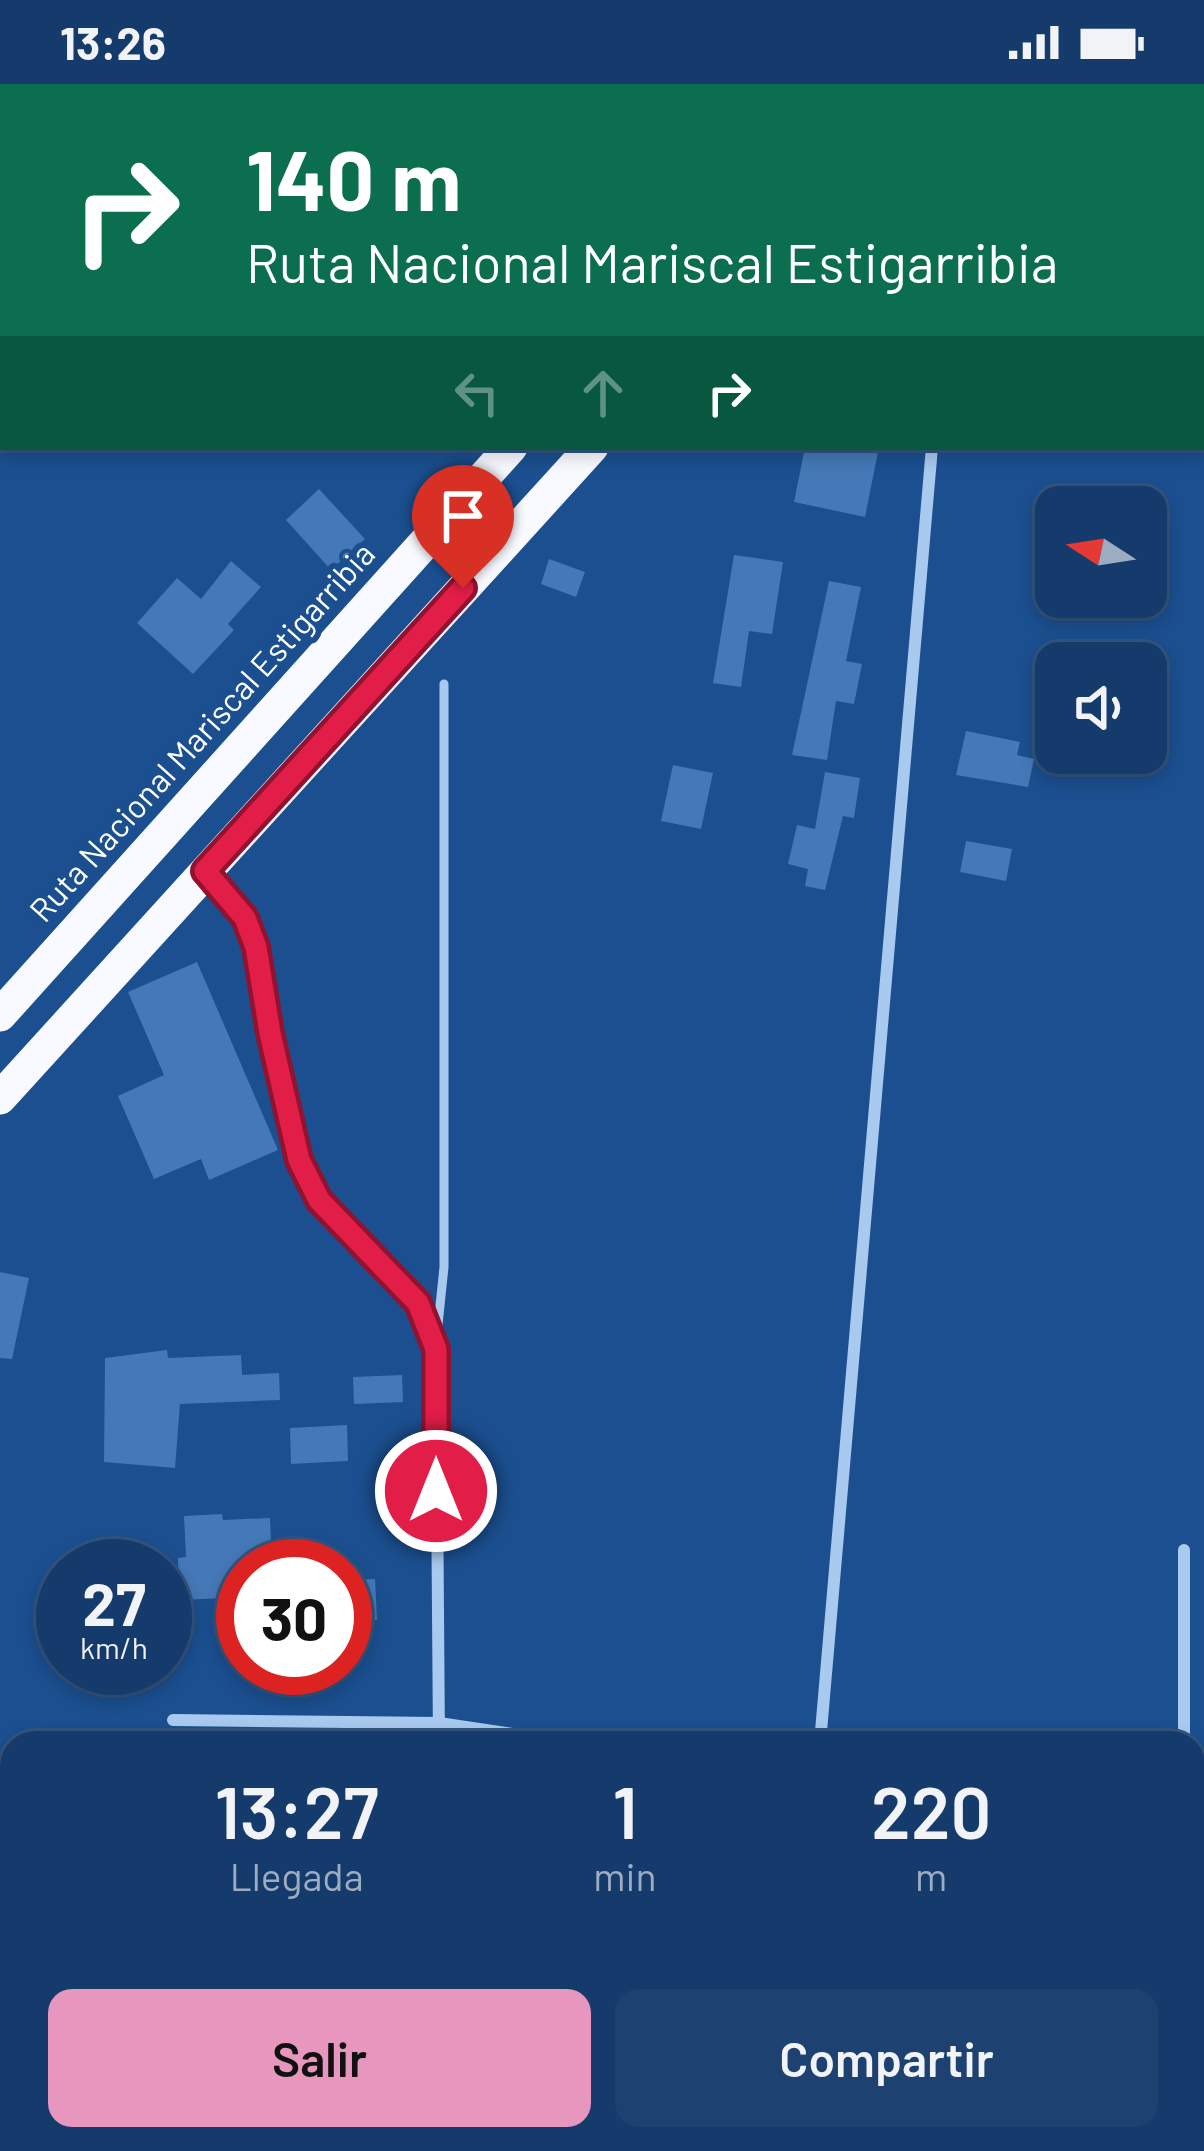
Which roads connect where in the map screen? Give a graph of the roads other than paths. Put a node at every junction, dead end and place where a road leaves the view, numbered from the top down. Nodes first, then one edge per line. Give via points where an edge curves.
1 (508, 450) edge
2 (589, 450) edge
3 (932, 450) edge
4 (444, 684) dead end
5 (205, 871) junction
6 (0, 1015) edge
7 (0, 1098) edge
8 (436, 1349) junction
9 (1184, 1550) dead end
10 (173, 1720) dead end
11 (439, 1723) junction
12 (439, 1731) edge
13 (493, 1731) edge
14 (821, 1731) edge
15 (1184, 1731) edge

1 - 6 highway, Ruta Nacional Mariscal Estigarribia
2 - 5 highway
3 - 14 street
4 - 8 lane via 444,1267
5 - 7 highway
5 - 8 street via 245,918 256,947 299,1160 319,1200 418,1303
8 - 11 street
9 - 15 street
10 - 11 street
11 - 12 street
11 - 13 street

